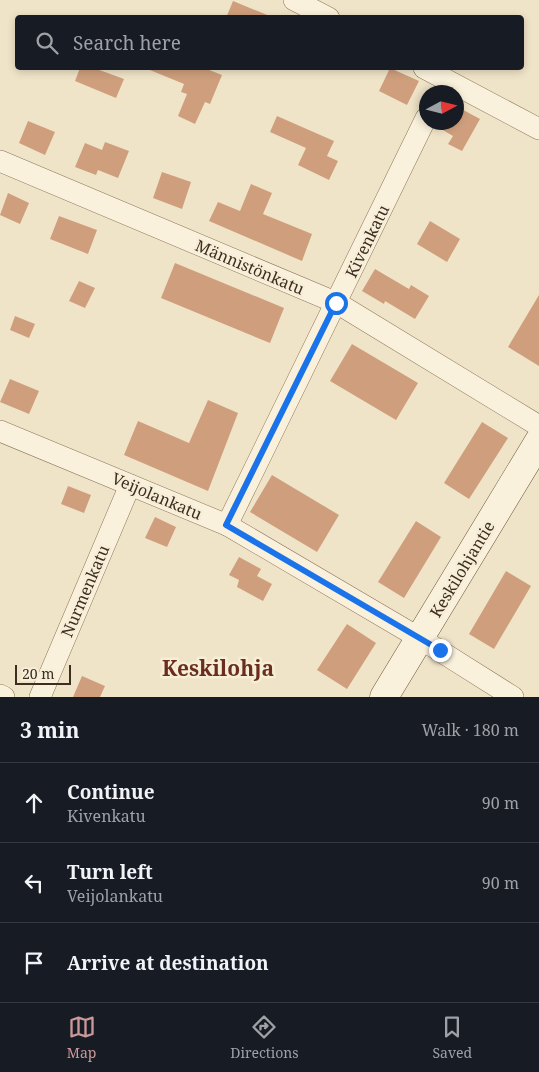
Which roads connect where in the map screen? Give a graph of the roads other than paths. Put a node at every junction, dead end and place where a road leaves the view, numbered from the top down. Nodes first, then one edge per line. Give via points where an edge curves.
1 (294, 0) edge
2 (323, 15) edge
3 (426, 70) edge
4 (441, 85) edge
5 (464, 96) edge
6 (539, 129) edge
7 (420, 130) edge
8 (0, 162) edge
9 (336, 303) junction
10 (539, 426) edge
11 (0, 431) edge
12 (539, 441) edge
13 (130, 484) junction
14 (226, 525) junction
15 (421, 639) junction
16 (0, 695) edge
17 (4, 697) edge
18 (40, 697) edge
19 (384, 697) edge
20 (514, 697) edge

1 - 2 street
3 - 4 street
5 - 6 street
7 - 9 street, Kivenkatu
8 - 9 street, Männistönkatu
9 - 10 street, Männistönkatu
9 - 14 street, Kivenkatu
11 - 13 street, Veijolankatu
12 - 15 street, Keskilohjantie
13 - 14 street, Veijolankatu
13 - 18 street, Nurmenkatu
14 - 15 street, Veijolankatu
15 - 19 street, Keskilohjantie
15 - 20 street, Veijolankatu
16 - 17 street

